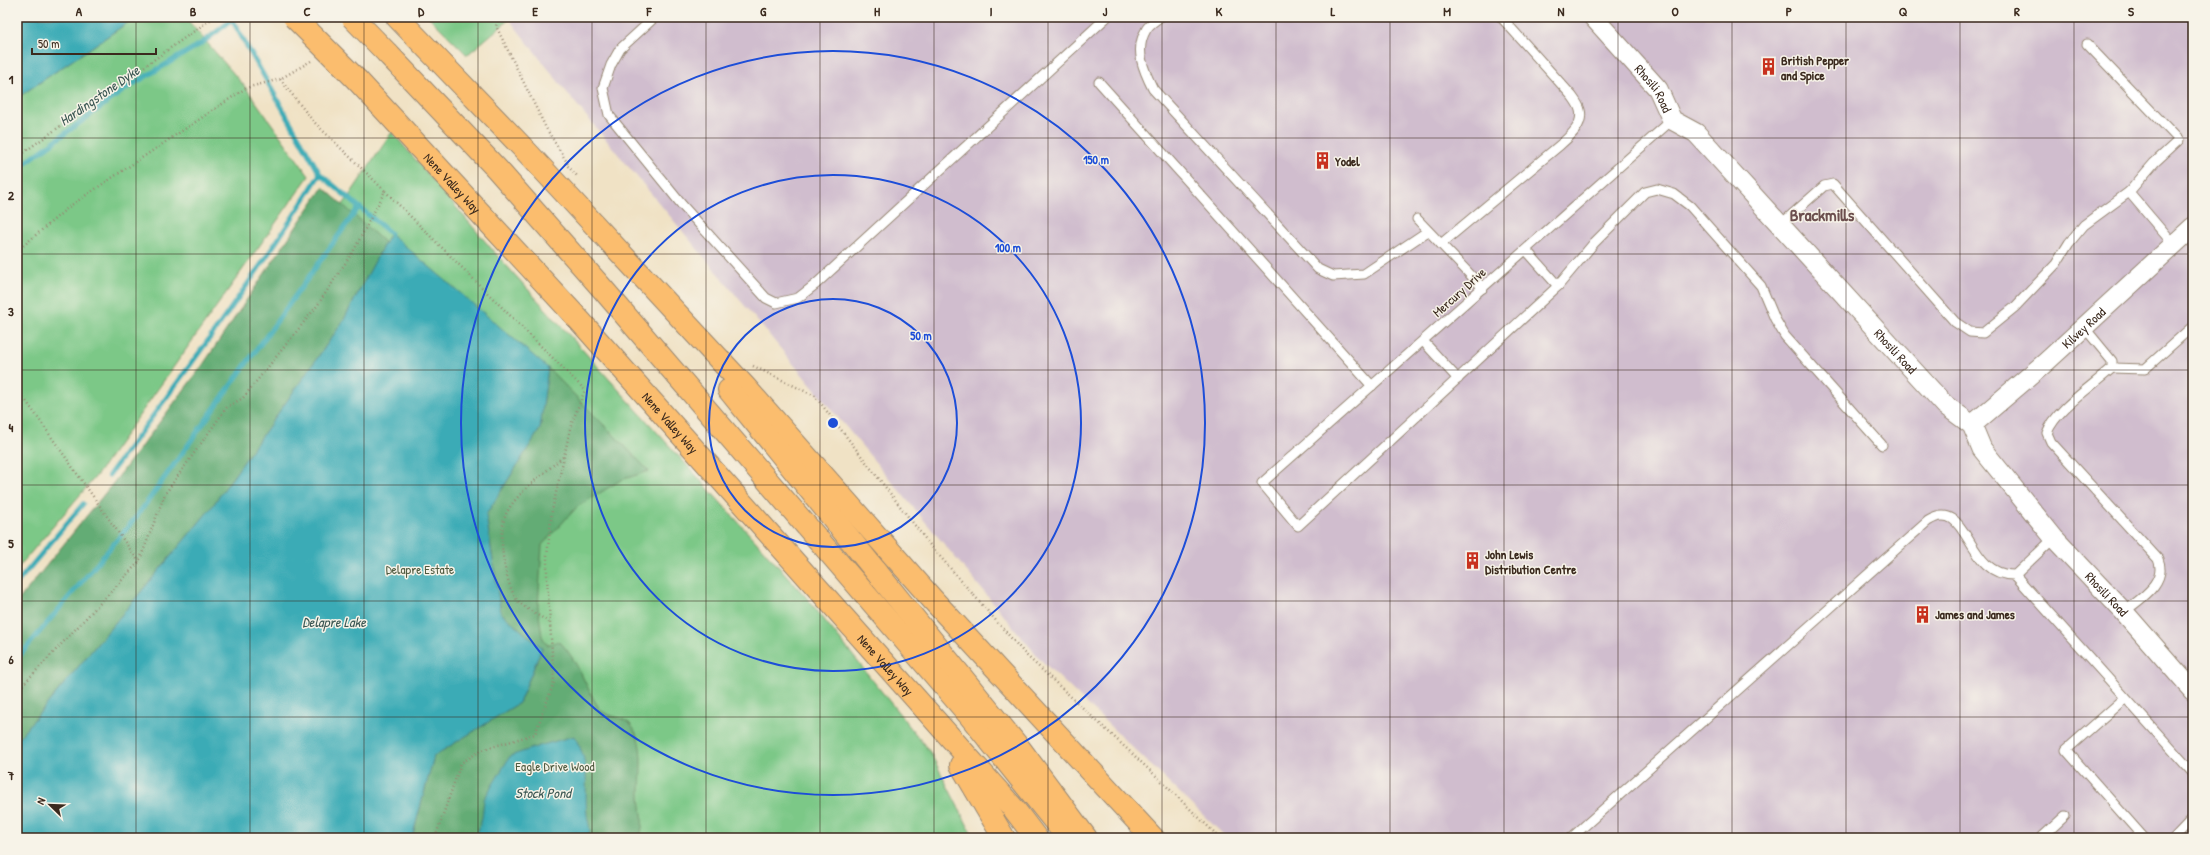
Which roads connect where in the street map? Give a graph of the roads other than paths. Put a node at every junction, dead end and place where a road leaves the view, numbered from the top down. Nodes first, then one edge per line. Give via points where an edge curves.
1 (294, 17) edge
2 (352, 17) edge
3 (397, 17) edge
4 (655, 17) edge
5 (1107, 17) edge
6 (1160, 17) edge
7 (1501, 17) edge
8 (1593, 17) edge
9 (2088, 44) dead end
10 (1099, 82) dead end
11 (1672, 120) junction
12 (2129, 192) junction
13 (1417, 219) dead end
14 (1780, 225) junction
15 (2193, 227) edge
16 (1428, 231) junction
17 (1441, 244) junction
18 (2174, 244) junction
19 (1526, 250) junction
20 (629, 264) junction
21 (1558, 286) junction
22 (1483, 288) junction
23 (2193, 326) edge
24 (2084, 327) junction
25 (1423, 341) junction
26 (2112, 368) junction
27 (1458, 379) junction
28 (1372, 386) junction
29 (1972, 425) junction
30 (1882, 445) dead end
31 (2054, 538) junction
32 (2015, 575) junction
33 (2124, 612) junction
34 (2188, 682) edge
35 (2125, 698) junction
36 (938, 726) junction
37 (2193, 773) edge
38 (2065, 816) dead end
39 (2193, 818) edge
40 (1004, 838) edge
41 (1036, 838) edge
42 (1068, 838) edge
43 (1086, 838) edge
44 (1153, 838) edge
45 (1571, 838) edge
46 (2041, 838) edge
47 (2144, 838) edge
48 (2174, 838) edge

1 - 36 highway, Nene Valley Way, bridge via 358,82 581,322 802,568
2 - 42 highway, bridge via 497,169 601,287 970,716
3 - 20 highway via 524,149
4 - 5 lane via 620,49 611,65 604,88 609,115 682,205 766,298 776,303 798,298 816,284
6 - 16 lane via 1146,29 1140,58 1153,89 1318,269 1333,276 1364,274
7 - 17 lane via 1572,96 1580,111 1579,123 1560,145
8 - 11 street, Rhosili Road via 1658,89
9 - 12 lane via 2179,140 2154,163
10 - 28 lane
11 - 14 street, Rhosili Road via 1696,134
11 - 19 lane, Mercury Drive
12 - 14 lane via 2084,225 2056,264 2015,307 1983,333 1970,332 1955,322 1833,184 1824,186
12 - 18 lane
13 - 16 lane
14 - 29 street, Rhosili Road via 1945,405
15 - 18 street, Kilvey Road
16 - 17 lane
17 - 22 lane
18 - 24 street, Kilvey Road
19 - 21 lane
19 - 22 lane, Mercury Drive
20 - 43 highway via 1020,749
20 - 44 highway via 746,388 933,600
21 - 27 lane
21 - 30 lane via 1594,243 1645,192 1657,189 1674,194 1690,206 1761,286 1785,336
22 - 25 lane, Mercury Drive
23 - 26 lane via 2145,369
24 - 26 lane via 2112,361
24 - 29 street, Kilvey Road
25 - 27 lane
25 - 28 lane, Mercury Drive
26 - 33 lane via 2067,408 2049,427 2047,433 2051,442 2158,559 2161,566 2156,583
27 - 28 lane, Mercury Drive via 1298,526 1262,483
29 - 31 street, Rhosili Road via 1982,450
31 - 32 lane
31 - 33 street, Rhosili Road
32 - 35 lane
32 - 45 lane via 2000,573 1986,564 1970,545 1955,520 1948,515 1934,517
33 - 34 street, Rhosili Road
35 - 37 lane
35 - 47 lane via 2066,750
36 - 40 highway
36 - 41 highway, Nene Valley Way via 1014,809
38 - 46 lane
39 - 48 lane

